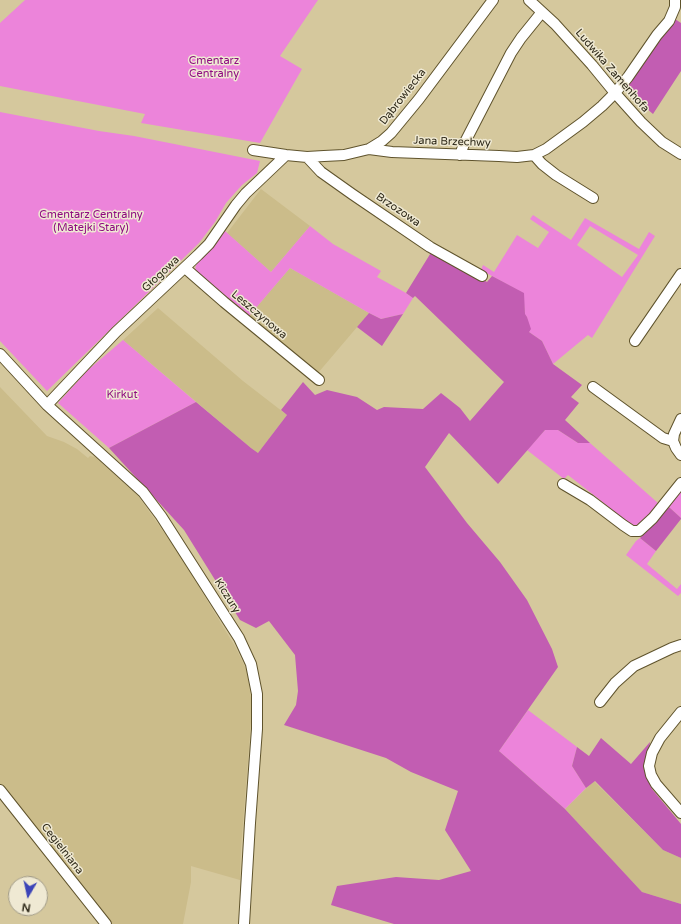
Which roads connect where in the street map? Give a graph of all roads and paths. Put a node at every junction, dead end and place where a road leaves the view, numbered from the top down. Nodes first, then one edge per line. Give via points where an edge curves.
1 (493, 0) edge
2 (529, 0) edge
3 (676, 0) edge
4 (542, 12) junction
5 (615, 93) junction
6 (369, 149) junction
7 (253, 150) dead end
8 (681, 154) edge
9 (286, 155) junction
10 (460, 155) junction
11 (534, 155) junction
12 (307, 157) junction
13 (593, 198) dead end
14 (185, 268) junction
15 (681, 274) edge
16 (482, 276) dead end
17 (635, 341) dead end
18 (0, 354) edge
19 (319, 380) dead end
20 (593, 387) dead end
21 (47, 405) junction
22 (681, 419) edge
23 (673, 441) junction
24 (681, 456) edge
25 (681, 483) edge
26 (563, 484) dead end
27 (681, 645) edge
28 (600, 702) dead end
29 (681, 712) edge
30 (0, 790) edge
31 (681, 813) edge
32 (106, 924) edge
33 (244, 924) edge

1 - 6 street, Dąbrowiecka via 391,133
2 - 4 street, Ludwika Zamenhofa
3 - 5 street, Jana Brzechwy via 669,21
4 - 5 street, Ludwika Zamenhofa
4 - 10 street via 511,53
5 - 8 street, Ludwika Zamenhofa via 662,142
5 - 11 street, Jana Brzechwy via 583,122
6 - 10 street, Jana Brzechwy
6 - 12 street, Dąbrowiecka
7 - 9 street, Dąbrowiecka
9 - 12 street, Dąbrowiecka
9 - 14 street, Głogowa via 246,193 209,244
10 - 11 street, Jana Brzechwy
11 - 13 street via 556,175
12 - 16 street, Brzozowa via 321,172 352,194 430,247
14 - 19 street, Leszczynowa
14 - 21 street, Głogowa via 116,332
15 - 17 street
18 - 21 street, Kiczury
20 - 23 street via 663,438
21 - 33 street, Kiczury via 144,492 240,638 251,664 257,694 257,728
22 - 23 street
23 - 24 street
25 - 26 street via 653,518 636,531 632,531
27 - 28 street via 634,666 615,683
29 - 31 street via 660,738 649,766 656,784
30 - 32 street, Cegielniana

